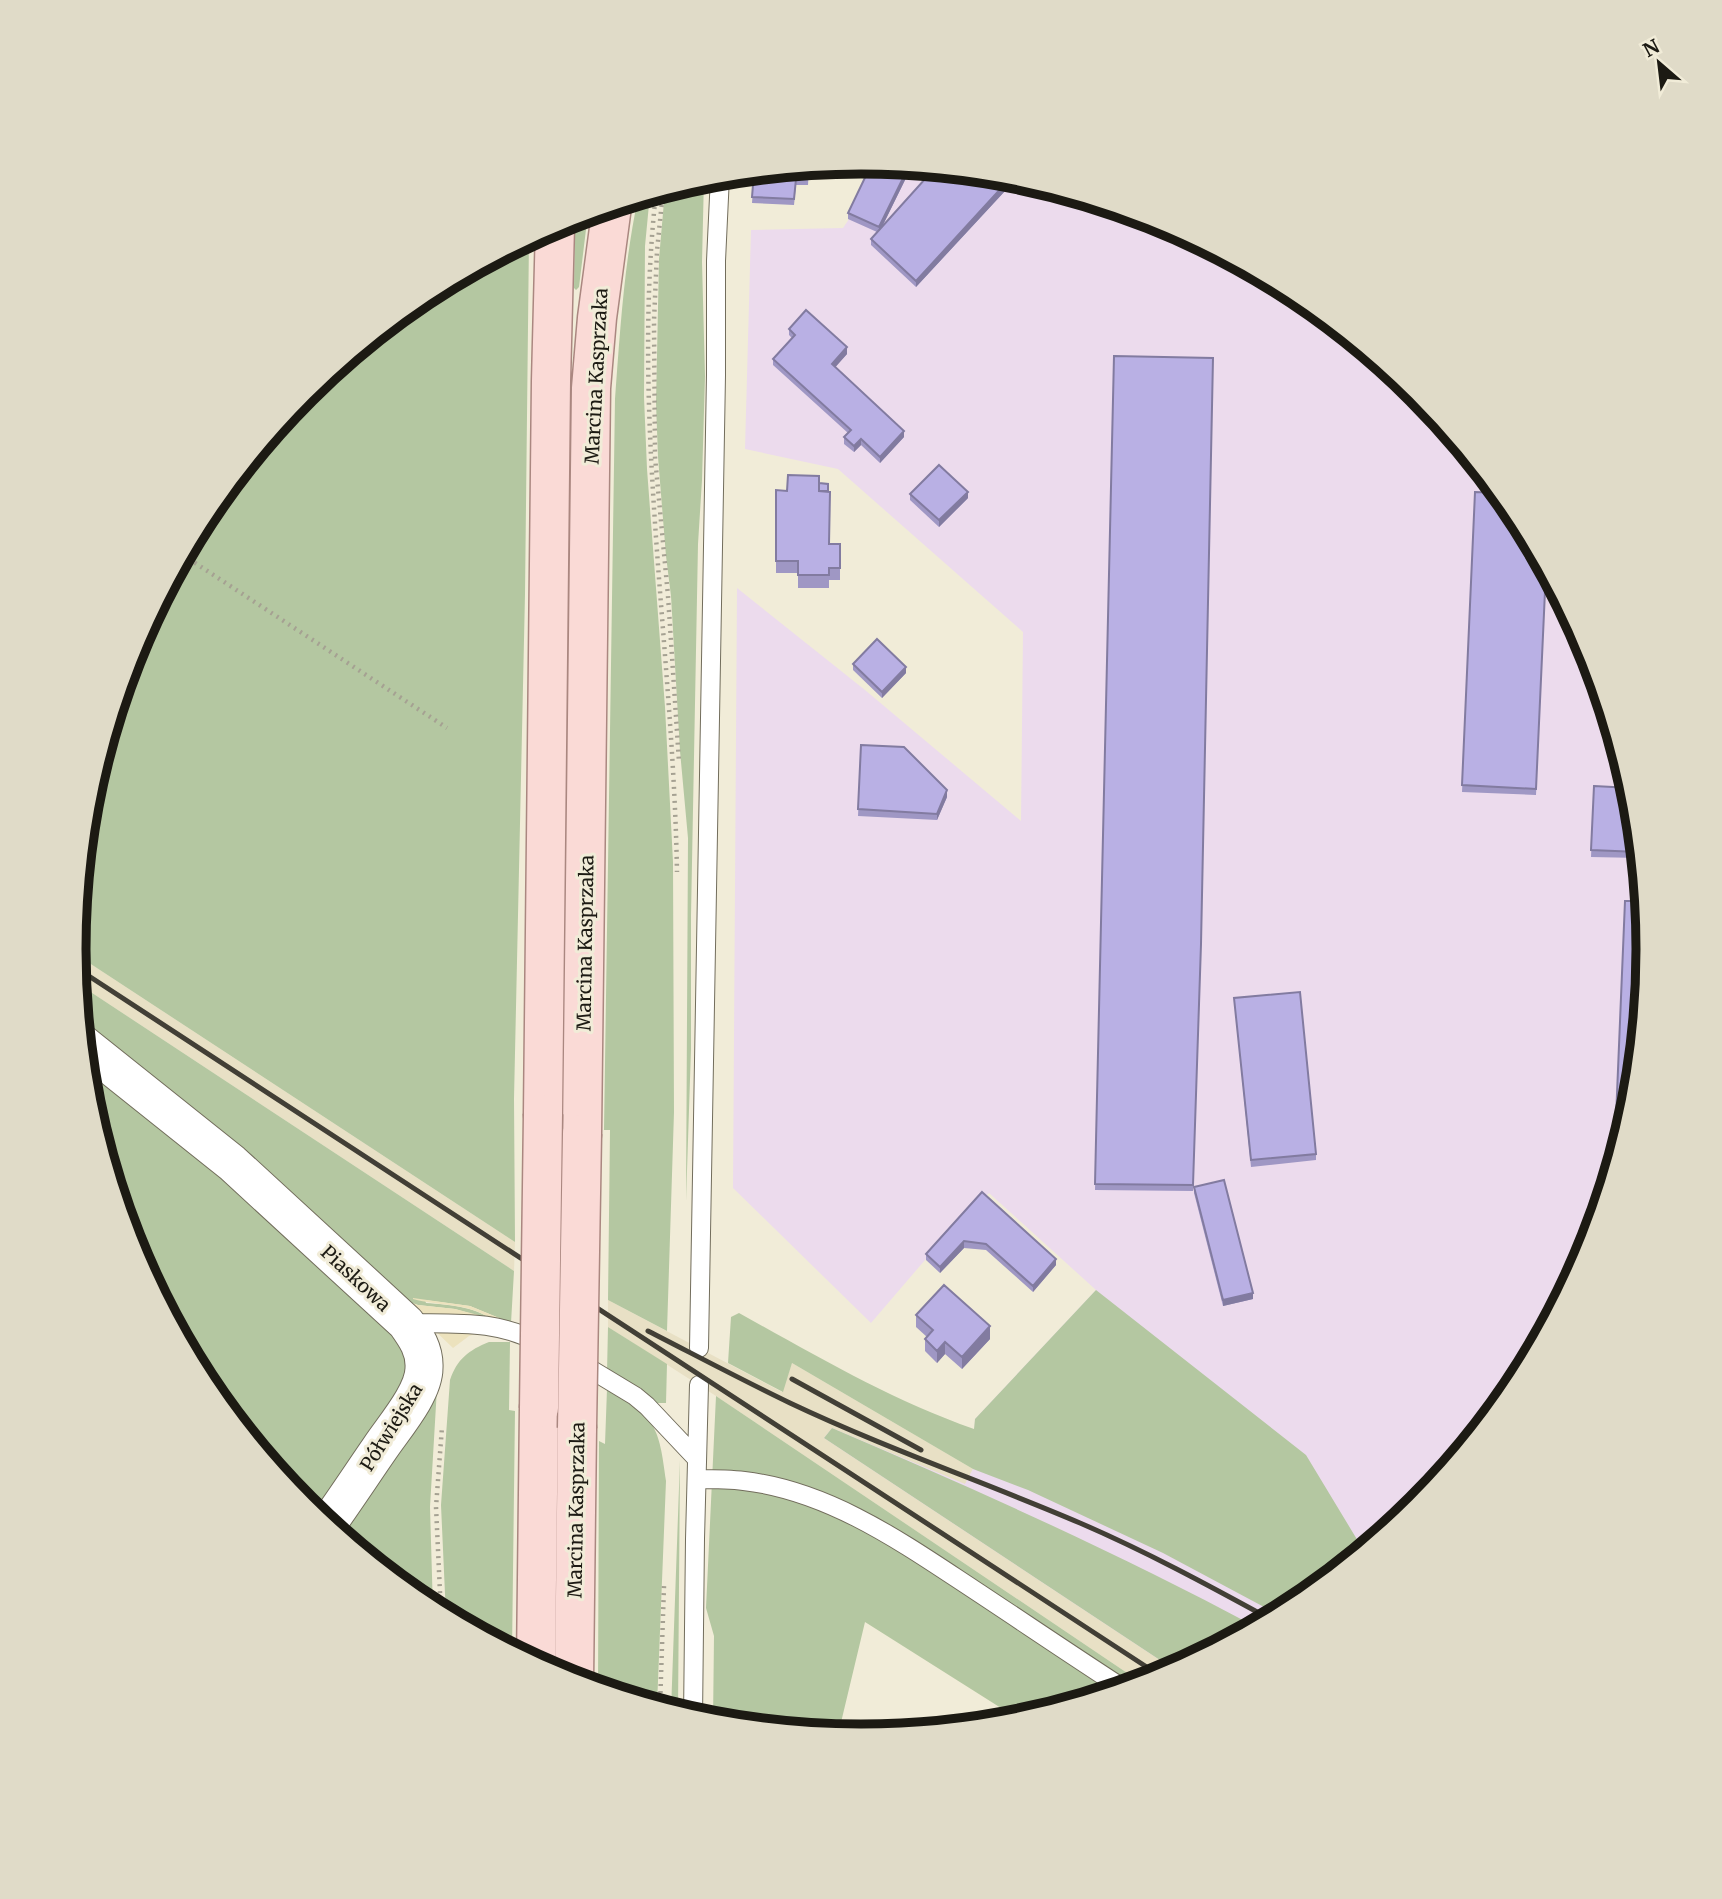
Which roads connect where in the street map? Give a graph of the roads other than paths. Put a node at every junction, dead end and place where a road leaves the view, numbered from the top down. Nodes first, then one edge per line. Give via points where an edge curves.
1 (719, 187) edge
2 (611, 216) edge
3 (555, 237) edge
4 (92, 1051) edge
5 (405, 1324) junction
6 (699, 1348) dead end
7 (699, 1385) dead end
8 (697, 1459) junction
9 (696, 1479) junction
10 (333, 1516) edge
11 (536, 1653) edge
12 (574, 1670) edge
13 (1114, 1682) edge
14 (693, 1706) edge

1 - 6 lane
2 - 12 main road, Marcina Kasprzaka, bridge via 591,388
3 - 11 main road, Marcina Kasprzaka, bridge
4 - 5 street, Piaskowa via 232,1163
5 - 8 lane, Piaskowa via 474,1323 526,1336 635,1396
5 - 10 street, Półwiejska via 417,1338 425,1371 407,1409
7 - 8 lane
8 - 9 lane
9 - 13 lane via 761,1484 850,1513
9 - 14 lane

